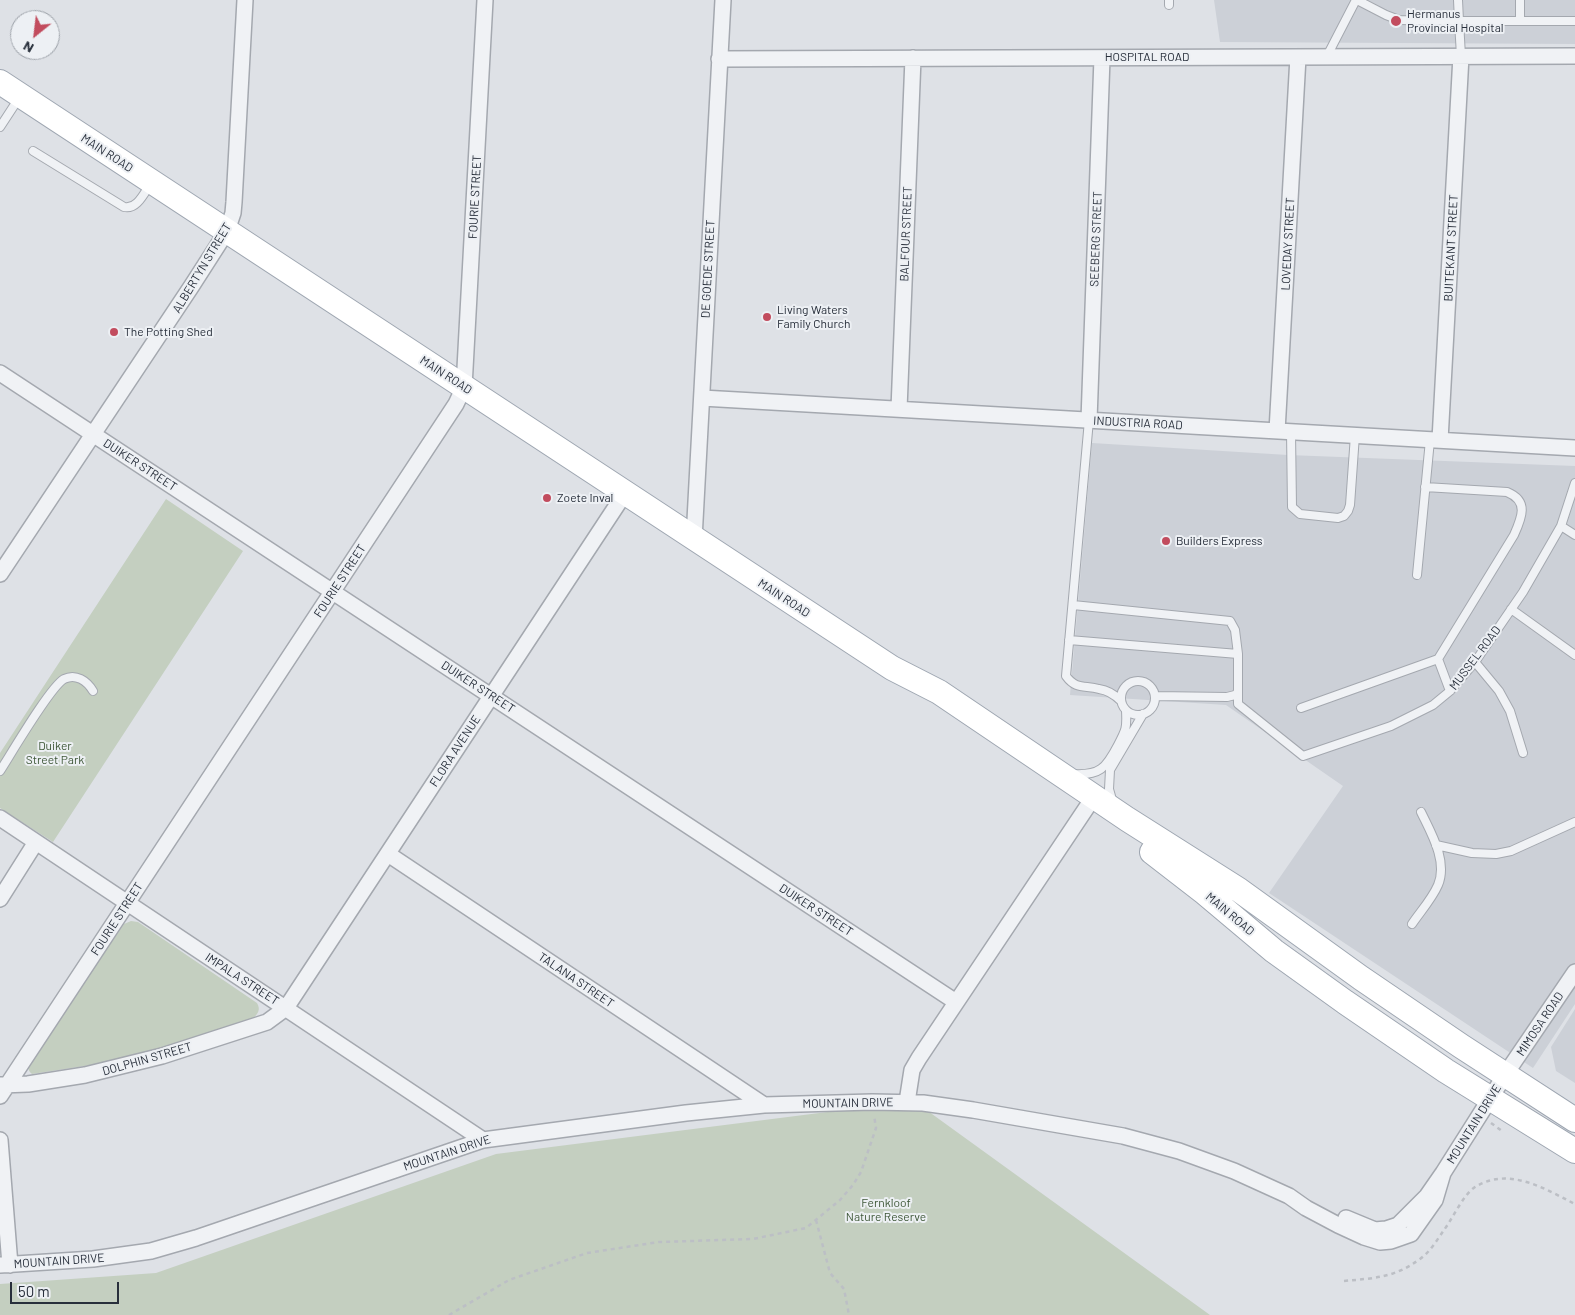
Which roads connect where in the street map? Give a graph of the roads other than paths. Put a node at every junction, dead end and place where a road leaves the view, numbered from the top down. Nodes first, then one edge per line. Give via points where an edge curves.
1 (245, 0) edge
2 (485, 0) edge
3 (723, 0) edge
4 (1356, 0) edge
5 (1458, 0) edge
6 (1520, 0) edge
7 (1459, 20) junction
8 (1520, 20) junction
9 (1575, 21) edge
10 (1327, 56) junction
11 (1460, 56) junction
12 (1575, 56) edge
13 (1298, 57) junction
14 (913, 58) junction
15 (1102, 58) junction
16 (719, 59) junction
17 (0, 82) edge
18 (21, 96) junction
19 (0, 127) edge
20 (33, 151) dead end
21 (152, 182) junction
22 (227, 231) junction
23 (0, 372) edge
24 (464, 387) junction
25 (702, 398) junction
26 (899, 409) junction
27 (1089, 420) junction
28 (1284, 431) junction
29 (93, 434) junction
30 (1355, 435) junction
31 (1435, 440) junction
32 (1575, 448) edge
33 (1575, 483) edge
34 (1425, 487) junction
35 (625, 493) junction
36 (1561, 526) junction
37 (1575, 535) edge
38 (694, 539) junction
39 (0, 574) edge
40 (1418, 575) dead end
41 (333, 592) junction
42 (1073, 605) junction
43 (1511, 609) junction
44 (1070, 640) junction
45 (1238, 654) junction
46 (1575, 655) edge
47 (1438, 659) junction
48 (1475, 662) junction
49 (892, 668) junction
50 (93, 691) dead end
51 (1450, 691) junction
52 (1237, 692) junction
53 (491, 696) junction
54 (1155, 696) junction
55 (1121, 700) junction
56 (1302, 708) dead end
57 (1126, 711) junction
58 (1143, 714) junction
59 (1523, 754) dead end
60 (1051, 768) junction
61 (0, 771) edge
62 (1087, 807) junction
63 (1421, 812) dead end
64 (1117, 813) junction
65 (0, 818) edge
66 (1575, 822) edge
67 (36, 842) junction
68 (1436, 845) junction
69 (388, 854) junction
70 (0, 899) edge
71 (127, 903) junction
72 (1412, 924) dead end
73 (1575, 972) edge
74 (956, 1002) junction
75 (286, 1008) junction
76 (1505, 1075) junction
77 (3, 1089) edge
78 (1489, 1099) junction
79 (907, 1102) junction
80 (764, 1105) junction
81 (1575, 1120) edge
82 (0, 1140) edge
83 (483, 1140) junction
84 (1575, 1152) edge
85 (5, 1265) edge

1 - 22 street, ALBERTYN STREET via 234,213
2 - 24 street, FOURIE STREET
3 - 16 street, DE GOEDE STREET
4 - 7 lane via 1399,20
4 - 10 lane
5 - 7 lane
6 - 8 lane
7 - 8 lane
7 - 11 lane
8 - 9 lane
10 - 11 street, HOSPITAL ROAD
10 - 13 street, HOSPITAL ROAD
11 - 12 street, HOSPITAL ROAD
11 - 31 street, BUITEKANT STREET
13 - 15 street, HOSPITAL ROAD
13 - 28 street, LOVEDAY STREET
14 - 15 street, HOSPITAL ROAD
14 - 16 street, HOSPITAL ROAD
14 - 26 street, BALFOUR STREET
15 - 27 street, SEEBERG STREET
16 - 25 street, DE GOEDE STREET
17 - 18 main road, MAIN ROAD
18 - 19 lane
18 - 21 main road, MAIN ROAD
20 - 21 lane via 124,207 135,205
21 - 22 main road, MAIN ROAD
22 - 24 main road, MAIN ROAD
22 - 29 street, ALBERTYN STREET
23 - 29 street, DUIKER STREET
24 - 35 main road, MAIN ROAD
24 - 41 street, FOURIE STREET
25 - 26 street, INDUSTRIA ROAD
25 - 38 street, DE GOEDE STREET
26 - 27 street, INDUSTRIA ROAD
27 - 28 street, INDUSTRIA ROAD
27 - 42 lane
28 - 30 street, INDUSTRIA ROAD
28 - 30 lane via 1292,507 1300,514 1338,518 1344,516 1350,505
29 - 39 street, ALBERTYN STREET
29 - 41 street, DUIKER STREET
30 - 31 street, INDUSTRIA ROAD
31 - 32 street, INDUSTRIA ROAD
31 - 34 lane
33 - 36 lane, MUSSEL ROAD
34 - 40 lane
34 - 47 lane via 1507,492 1521,501 1522,513 1514,535
35 - 38 main road, MAIN ROAD
35 - 53 street, FLORA AVENUE
36 - 37 lane
36 - 43 lane, MUSSEL ROAD
38 - 49 main road, MAIN ROAD
41 - 53 street, DUIKER STREET
41 - 71 street, FOURIE STREET
42 - 44 lane
42 - 45 lane via 1230,622 1235,630
43 - 46 lane
43 - 48 lane, MUSSEL ROAD
44 - 45 lane
44 - 55 lane via 1066,676 1071,683 1100,689
45 - 52 lane
47 - 51 lane
47 - 56 lane
48 - 51 lane, MUSSEL ROAD
48 - 59 lane via 1499,691 1510,711
49 - 60 main road, MAIN ROAD via 939,692
49 - 62 main road, MAIN ROAD via 931,702
50 - 61 lane via 82,679 64,679
51 - 52 lane, MUSSEL ROAD via 1433,706 1391,726 1303,756 1238,704
52 - 54 lane via 1227,697
53 - 69 street, FLORA AVENUE
53 - 74 street, DUIKER STREET
54 - 55 lane via 1149,686 1132,682 1123,689
54 - 58 lane via 1152,707
55 - 57 lane
57 - 58 lane
57 - 60 lane via 1127,728 1108,764 1098,771 1074,774
58 - 64 lane via 1109,774 1109,789
60 - 64 main road, MAIN ROAD
62 - 74 street, MOUNTAIN DRIVE
62 - 78 main road, MAIN ROAD via 1173,866 1290,962
63 - 68 lane
64 - 76 main road, MAIN ROAD via 1239,890 1361,978
65 - 67 street, IMPALA STREET
66 - 68 lane via 1496,854 1472,853
67 - 70 street
67 - 71 street, IMPALA STREET
68 - 72 lane via 1441,867 1438,885
69 - 75 street, FLORA AVENUE
69 - 80 street, TALANA STREET
71 - 75 street, IMPALA STREET
71 - 77 street, FOURIE STREET
73 - 76 street, MIMOSA ROAD
74 - 79 street, MOUNTAIN DRIVE via 912,1070
75 - 77 street, DOLPHIN STREET via 267,1022 162,1056 85,1076
75 - 83 street, IMPALA STREET
76 - 78 street, MOUNTAIN DRIVE
76 - 81 main road, MAIN ROAD
78 - 79 street, MOUNTAIN DRIVE via 1443,1173 1435,1200 1418,1225 1411,1234 1380,1242 1364,1237 1289,1196 1234,1171 1179,1151 1123,1136 982,1111
78 - 84 main road, MAIN ROAD
79 - 80 street, MOUNTAIN DRIVE
80 - 83 street, MOUNTAIN DRIVE via 686,1112
82 - 85 street
83 - 85 street, MOUNTAIN DRIVE via 151,1251

